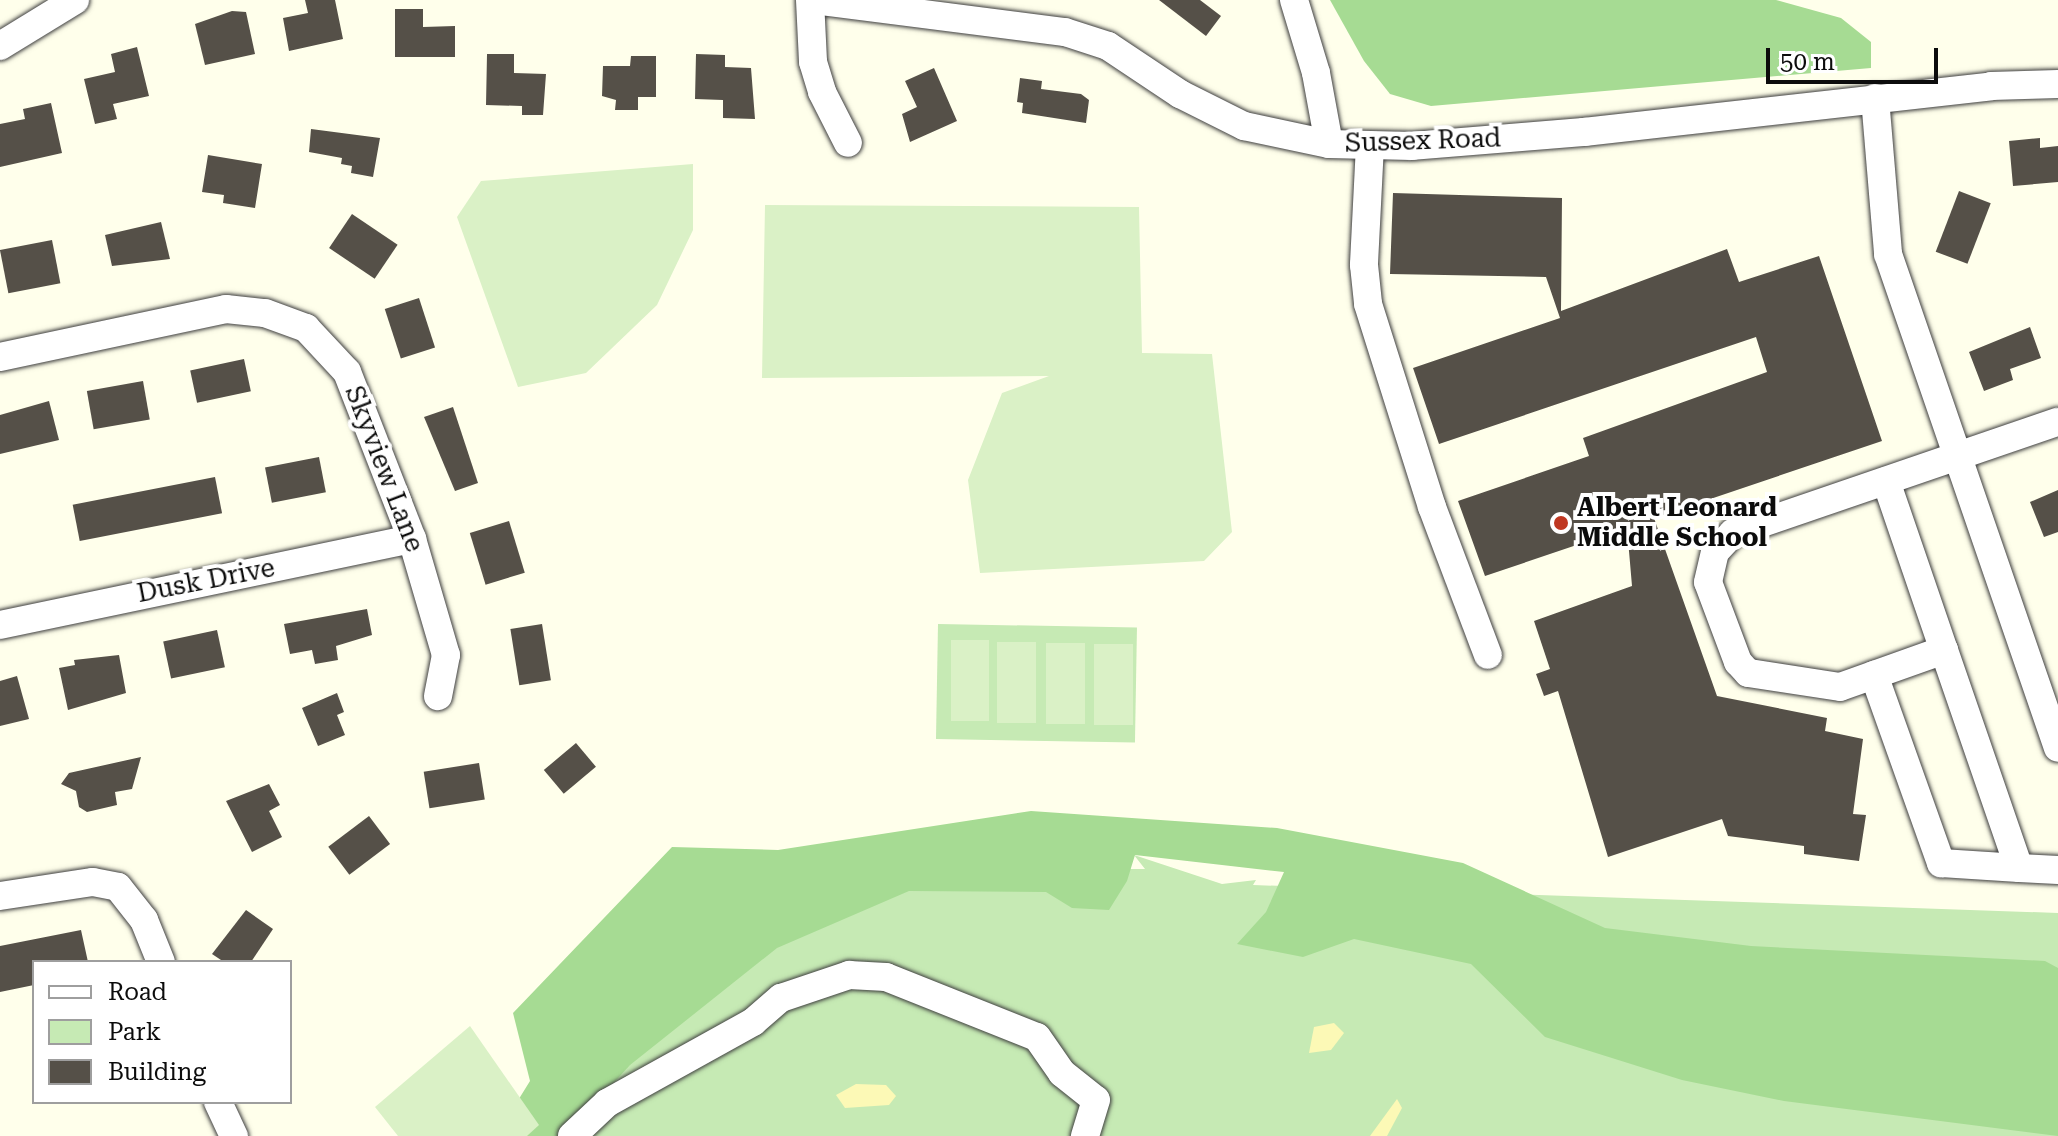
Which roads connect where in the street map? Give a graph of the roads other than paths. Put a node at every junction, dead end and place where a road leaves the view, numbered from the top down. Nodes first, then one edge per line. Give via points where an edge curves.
1 (75, 0) edge
2 (812, 0) edge
3 (1294, 0) edge
4 (0, 46) edge
5 (2058, 84) edge
6 (1875, 98) junction
7 (848, 143) dead end
8 (1329, 144) junction
9 (1370, 145) junction
10 (0, 357) edge
11 (2058, 422) edge
12 (1958, 456) junction
13 (1886, 481) junction
14 (412, 539) junction
15 (0, 625) edge
16 (1944, 650) junction
17 (1488, 655) dead end
18 (1874, 675) junction
19 (438, 696) dead end
20 (2058, 748) edge
21 (2019, 868) junction
22 (2058, 870) edge
23 (0, 896) edge
24 (160, 960) edge
25 (219, 1104) edge
26 (234, 1136) edge
27 (572, 1136) edge
28 (1085, 1136) edge

1 - 4 street
2 - 7 street via 813,62
2 - 8 street, Sussex Road via 1065,32 1108,46 1180,94 1244,126
3 - 8 street via 1316,73
5 - 6 street, Sussex Road
6 - 9 street, Sussex Road via 1584,132
6 - 12 street via 1888,254
8 - 9 street, Sussex Road
9 - 17 street via 1364,265 1368,304 1432,507
10 - 14 street, Skyview Lane via 226,309 288,319 325,345 347,372
11 - 12 street
12 - 13 street
12 - 20 street
13 - 16 street
13 - 18 street via 1733,533 1715,552 1708,582 1738,662 1748,673 1822,688
14 - 15 street, Dusk Drive
14 - 19 street, Skyview Lane via 446,655
16 - 18 street
16 - 21 street
18 - 21 street via 1941,863
21 - 22 street
23 - 24 street via 93,882 118,887 144,920
25 - 26 street
27 - 28 street via 607,1103 753,1022 781,998 849,975 886,977 1037,1037 1062,1073 1096,1100

